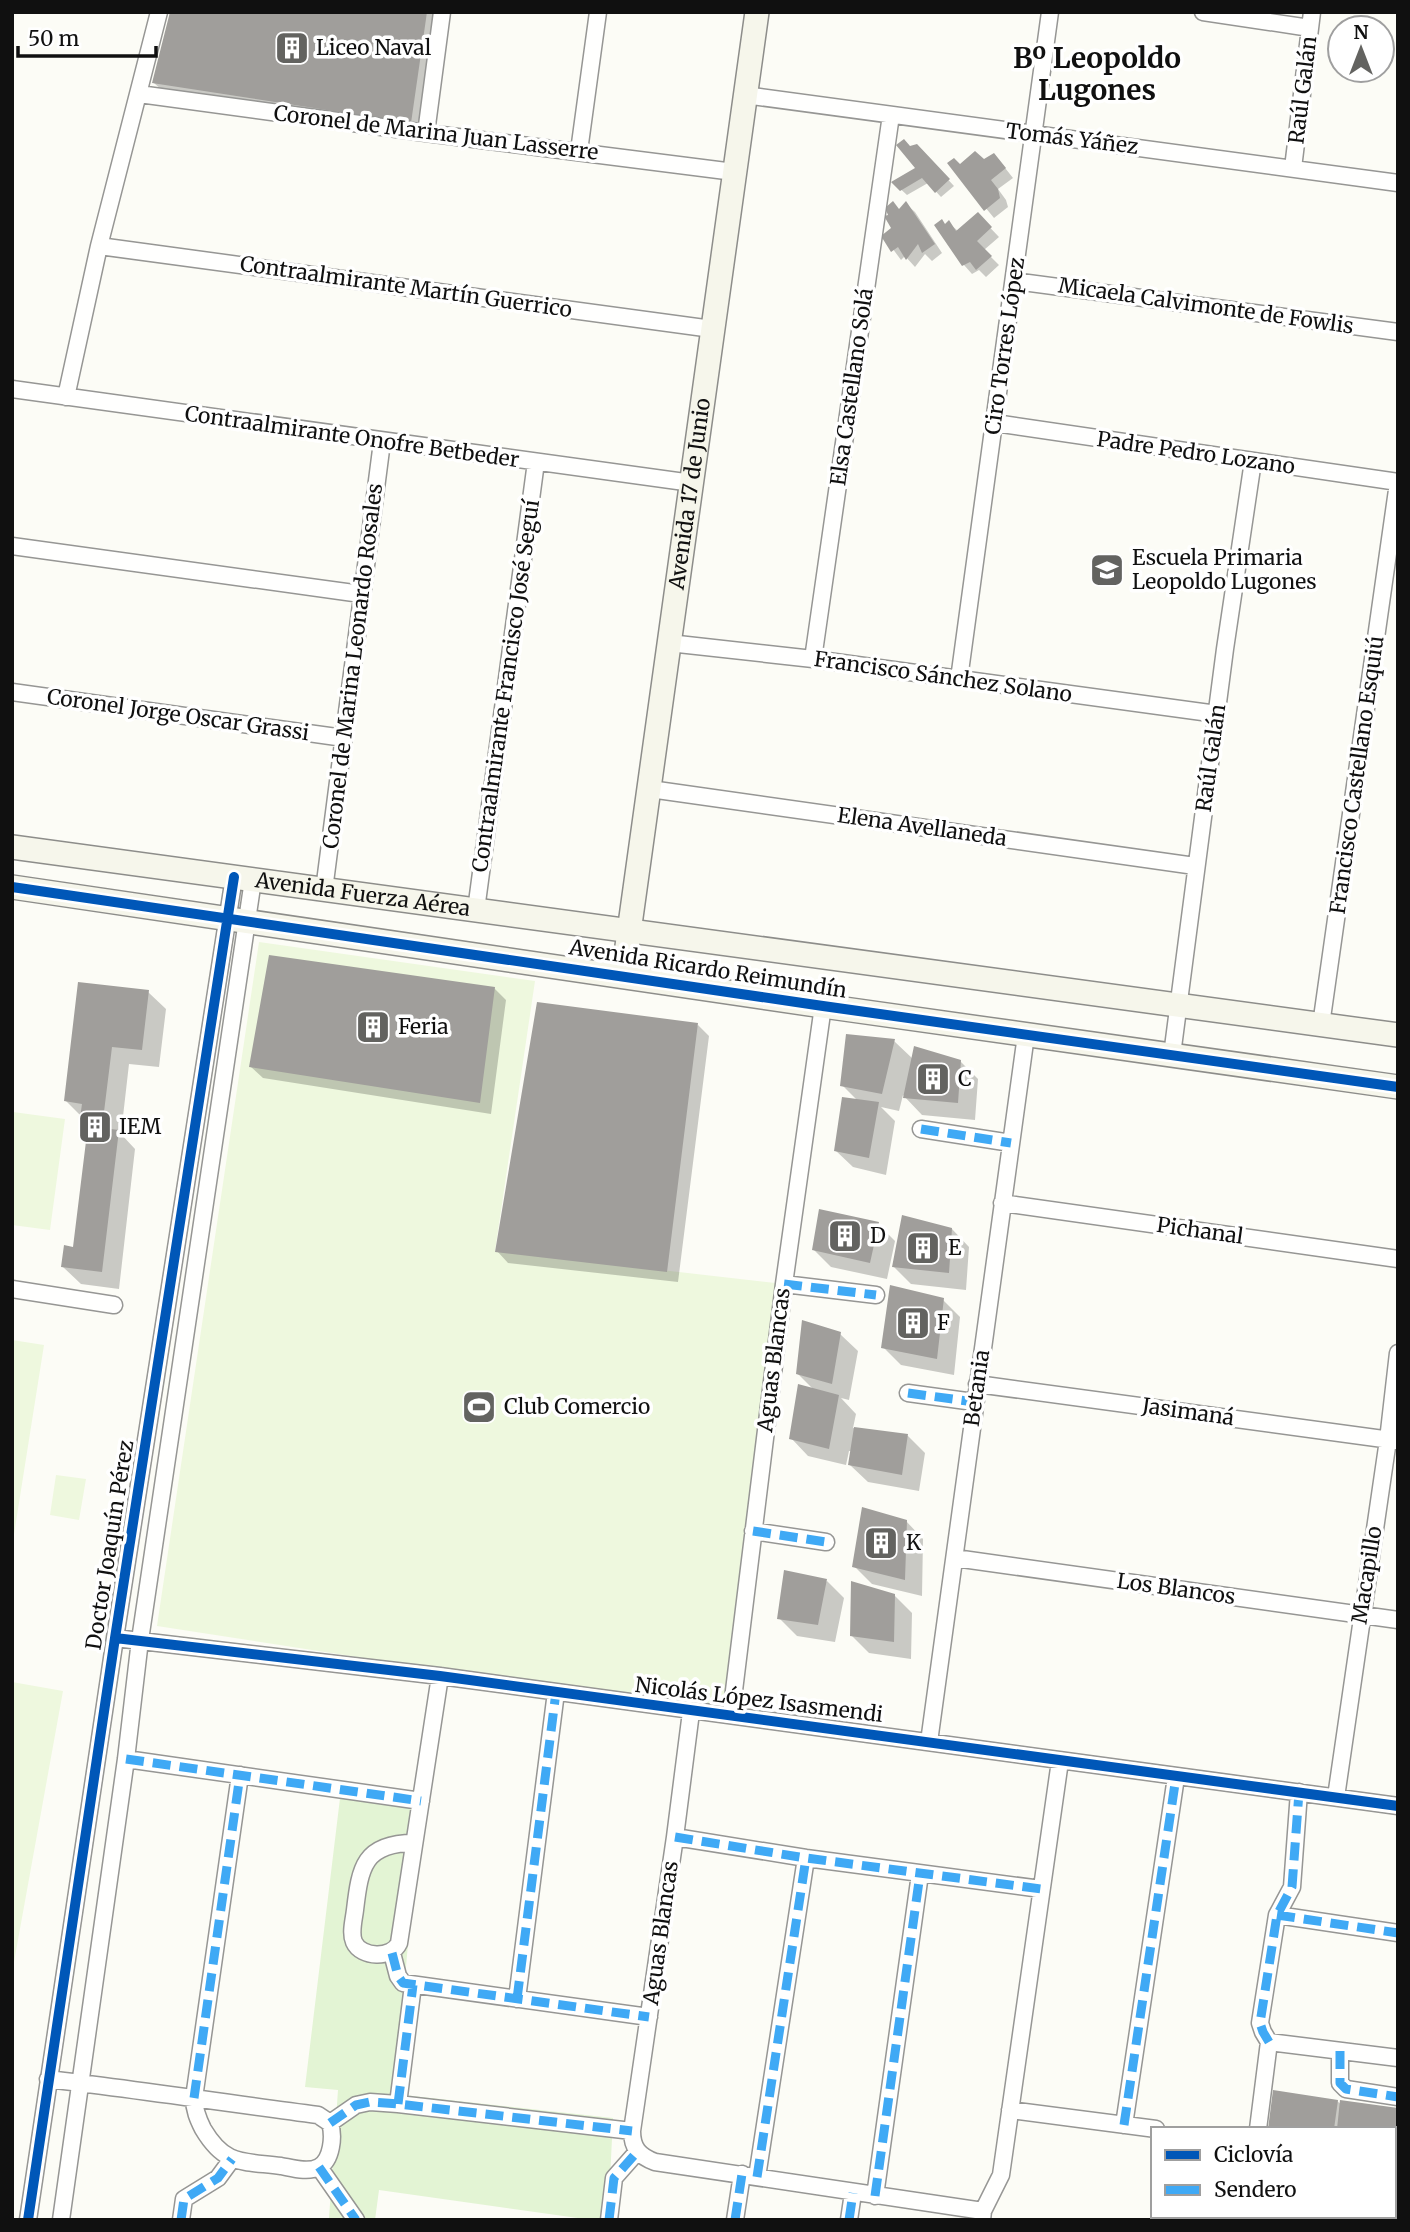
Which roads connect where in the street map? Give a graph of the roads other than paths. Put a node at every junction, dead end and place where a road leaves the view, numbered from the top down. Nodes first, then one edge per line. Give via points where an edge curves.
1 (159, 12) edge
2 (442, 12) edge
3 (598, 12) edge
4 (757, 12) edge
5 (1050, 12) edge
6 (1203, 12) edge
7 (1311, 20) edge
8 (139, 94) junction
9 (746, 94) junction
10 (891, 115) junction
11 (426, 133) junction
12 (1034, 135) junction
13 (579, 151) junction
14 (1293, 168) junction
15 (733, 172) junction
16 (1398, 183) edge
17 (99, 246) junction
18 (1014, 281) junction
19 (712, 329) junction
20 (1398, 332) edge
21 (12, 389) edge
22 (66, 397) junction
23 (995, 424) junction
24 (382, 442) junction
25 (1253, 461) junction
26 (536, 462) junction
27 (692, 483) junction
28 (1398, 483) edge
29 (12, 546) edge
30 (361, 594) junction
31 (669, 643) junction
32 (813, 659) junction
33 (959, 679) junction
34 (12, 692) edge
35 (1217, 713) junction
36 (344, 738) junction
37 (650, 789) junction
38 (12, 847) edge
39 (1195, 866) junction
40 (243, 878) junction
41 (12, 887) edge
42 (324, 890) junction
43 (475, 910) junction
44 (236, 920) junction
45 (629, 931) junction
46 (623, 975) junction
47 (823, 1006) junction
48 (1179, 1006) junction
49 (1321, 1025) junction
50 (1026, 1035) junction
51 (1398, 1035) edge
52 (1172, 1055) junction
53 (1398, 1087) edge
54 (921, 1129) dead end
55 (1011, 1143) junction
56 (1002, 1203) junction
57 (1398, 1259) edge
58 (784, 1284) junction
59 (12, 1289) edge
60 (876, 1295) dead end
61 (114, 1305) dead end
62 (1398, 1353) edge
63 (977, 1384) junction
64 (908, 1393) dead end
65 (974, 1402) junction
66 (1393, 1440) edge
67 (753, 1531) junction
68 (826, 1542) dead end
69 (955, 1558) junction
70 (1361, 1614) junction
71 (1398, 1620) edge
72 (115, 1638) junction
73 (140, 1640) junction
74 (440, 1676) junction
75 (556, 1692) junction
76 (691, 1712) junction
77 (731, 1715) junction
78 (929, 1742) junction
79 (126, 1759) junction
80 (1060, 1761) junction
81 (240, 1775) junction
82 (1176, 1777) junction
83 (1299, 1792) junction
84 (1336, 1797) junction
85 (421, 1801) junction
86 (1398, 1805) edge
87 (676, 1837) junction
88 (414, 1843) junction
89 (806, 1858) junction
90 (920, 1874) junction
91 (1041, 1889) junction
92 (1277, 1916) junction
93 (1398, 1933) edge
94 (392, 1953) junction
95 (413, 1985) junction
96 (517, 1998) junction
97 (649, 2017) junction
98 (1269, 2042) junction
99 (1340, 2051) junction
100 (1398, 2058) edge
101 (48, 2078) junction
102 (81, 2083) junction
103 (1398, 2097) edge
104 (194, 2098) junction
105 (398, 2104) junction
106 (1010, 2110) junction
107 (330, 2123) junction
108 (1124, 2125) junction
109 (1258, 2127) edge
110 (1151, 2128) edge
111 (632, 2131) junction
112 (637, 2152) junction
113 (232, 2160) junction
114 (319, 2167) junction
115 (750, 2176) junction
116 (853, 2193) junction
117 (875, 2196) junction
118 (982, 2215) edge
119 (27, 2220) edge
120 (61, 2220) edge
121 (181, 2220) edge
122 (356, 2220) edge
123 (608, 2220) edge
124 (735, 2220) edge
125 (849, 2220) edge

1 - 8 street
2 - 11 street
3 - 13 street
4 - 9 street, Avenida 17 de Junio
5 - 12 street, Ciro Torres López
6 - 7 street
7 - 14 street, Raúl Galán
8 - 11 street, Coronel de Marina Juan Lasserre
8 - 17 street
9 - 10 street, Tomás Yáñez
9 - 15 street, Avenida 17 de Junio
10 - 12 street, Tomás Yáñez
10 - 32 street, Elsa Castellano Solá
11 - 13 street, Coronel de Marina Juan Lasserre
12 - 14 street, Tomás Yáñez
12 - 18 street, Ciro Torres López
13 - 15 street, Coronel de Marina Juan Lasserre
14 - 16 street, Tomás Yáñez
15 - 19 street, Avenida 17 de Junio
17 - 19 street, Contraalmirante Martín Guerrico
17 - 22 street
18 - 20 street, Micaela Calvimonte de Fowlis
18 - 23 street, Ciro Torres López
19 - 27 street, Avenida 17 de Junio
21 - 22 street, Contraalmirante Onofre Betbeder
22 - 24 street, Contraalmirante Onofre Betbeder
23 - 25 street, Padre Pedro Lozano
23 - 33 street, Ciro Torres López
24 - 26 street, Contraalmirante Onofre Betbeder
24 - 30 street, Coronel de Marina Leonardo Rosales
25 - 28 street, Padre Pedro Lozano
25 - 35 street, Raúl Galán
26 - 27 street, Contraalmirante Onofre Betbeder
26 - 43 street, Contraalmirante Francisco José Seguí
27 - 31 street, Avenida 17 de Junio
28 - 49 street, Francisco Castellano Esquiú
29 - 30 street
30 - 36 street, Coronel de Marina Leonardo Rosales
31 - 32 street, Francisco Sánchez Solano
31 - 37 street, Avenida 17 de Junio
32 - 33 street, Francisco Sánchez Solano
33 - 35 street, Francisco Sánchez Solano
34 - 36 street, Coronel Jorge Oscar Grassi
35 - 39 street, Raúl Galán
36 - 42 street, Coronel de Marina Leonardo Rosales
37 - 39 street, Elena Avellaneda
37 - 45 street, Avenida 17 de Junio
38 - 40 street, Avenida Fuerza Aérea
39 - 48 street, Raúl Galán
40 - 42 street, Avenida Fuerza Aérea
40 - 44 street, Doctor Joaquín Pérez
41 - 44 street, Avenida Ricardo Reimundín
42 - 43 street, Avenida Fuerza Aérea
43 - 45 street, Avenida Fuerza Aérea
44 - 46 street, Avenida Ricardo Reimundín
44 - 72 street, Doctor Joaquín Pérez
44 - 73 street, Doctor Joaquín Pérez
45 - 46 street, Avenida 17 de Junio
45 - 48 street, Avenida Ricardo Reimundín
46 - 47 street, Avenida Ricardo Reimundín
47 - 50 street, Avenida Ricardo Reimundín
47 - 58 street, Aguas Blancas
48 - 49 street, Avenida Ricardo Reimundín
48 - 52 street, Raúl Galán
49 - 51 street, Avenida Ricardo Reimundín
50 - 52 street, Avenida Ricardo Reimundín
50 - 55 street, Betania
52 - 53 street, Avenida Ricardo Reimundín
54 - 55 street
55 - 56 street, Betania
56 - 57 street, Pichanal
56 - 63 street, Betania
58 - 60 street
58 - 67 street, Aguas Blancas
59 - 61 street
62 - 66 street, Macapillo
63 - 65 street, Betania
63 - 66 street, Jasimaná
64 - 65 street
65 - 69 street, Betania
66 - 70 street, Macapillo
67 - 68 street
67 - 77 street, Aguas Blancas
69 - 70 street, Los Blancos
69 - 78 street, Betania
70 - 71 street, Los Blancos
70 - 84 street, Macapillo
72 - 73 street, Nicolás López Isasmendi
72 - 101 street, Doctor Joaquín Pérez
73 - 74 street, Nicolás López Isasmendi
73 - 79 street, Doctor Joaquín Pérez
74 - 75 street, Nicolás López Isasmendi
74 - 85 street
75 - 76 street, Nicolás López Isasmendi
75 - 96 street
76 - 77 street, Nicolás López Isasmendi
76 - 87 street, Aguas Blancas
77 - 78 street, Nicolás López Isasmendi
78 - 80 street, Nicolás López Isasmendi
79 - 81 street
79 - 102 street, Doctor Joaquín Pérez
80 - 82 street, Nicolás López Isasmendi
80 - 91 street
81 - 85 street
81 - 104 street
82 - 83 street, Nicolás López Isasmendi
82 - 108 street
83 - 84 street, Nicolás López Isasmendi
83 - 92 street via 1292,1887
84 - 86 street, Nicolás López Isasmendi
85 - 88 street
87 - 89 street
87 - 97 street, Aguas Blancas
88 - 94 street via 398,1943
88 - 94 street via 379,1850 358,1878 353,1941 365,1952
89 - 90 street
89 - 115 street
90 - 91 street
90 - 117 street
91 - 106 street
92 - 93 street
92 - 98 street via 1260,2023
94 - 95 street via 398,1976
95 - 96 street
95 - 105 street
96 - 97 street
97 - 111 street, Aguas Blancas
98 - 99 street
98 - 109 street
99 - 100 street
99 - 103 street via 1340,2083 1346,2089
101 - 102 street
101 - 119 street, Doctor Joaquín Pérez
102 - 104 street
102 - 120 street, Doctor Joaquín Pérez
104 - 107 street via 318,2115
104 - 113 street via 197,2117 213,2146
105 - 107 street via 356,2105
105 - 111 street
106 - 108 street
106 - 118 street via 1001,2175
107 - 114 street via 328,2157
108 - 110 street
111 - 112 street, Aguas Blancas
112 - 115 street via 655,2162
112 - 123 street via 614,2178
113 - 114 street
113 - 121 street via 218,2178 184,2200
114 - 122 street
115 - 116 street
115 - 124 street
116 - 117 street
116 - 125 street
117 - 118 street

